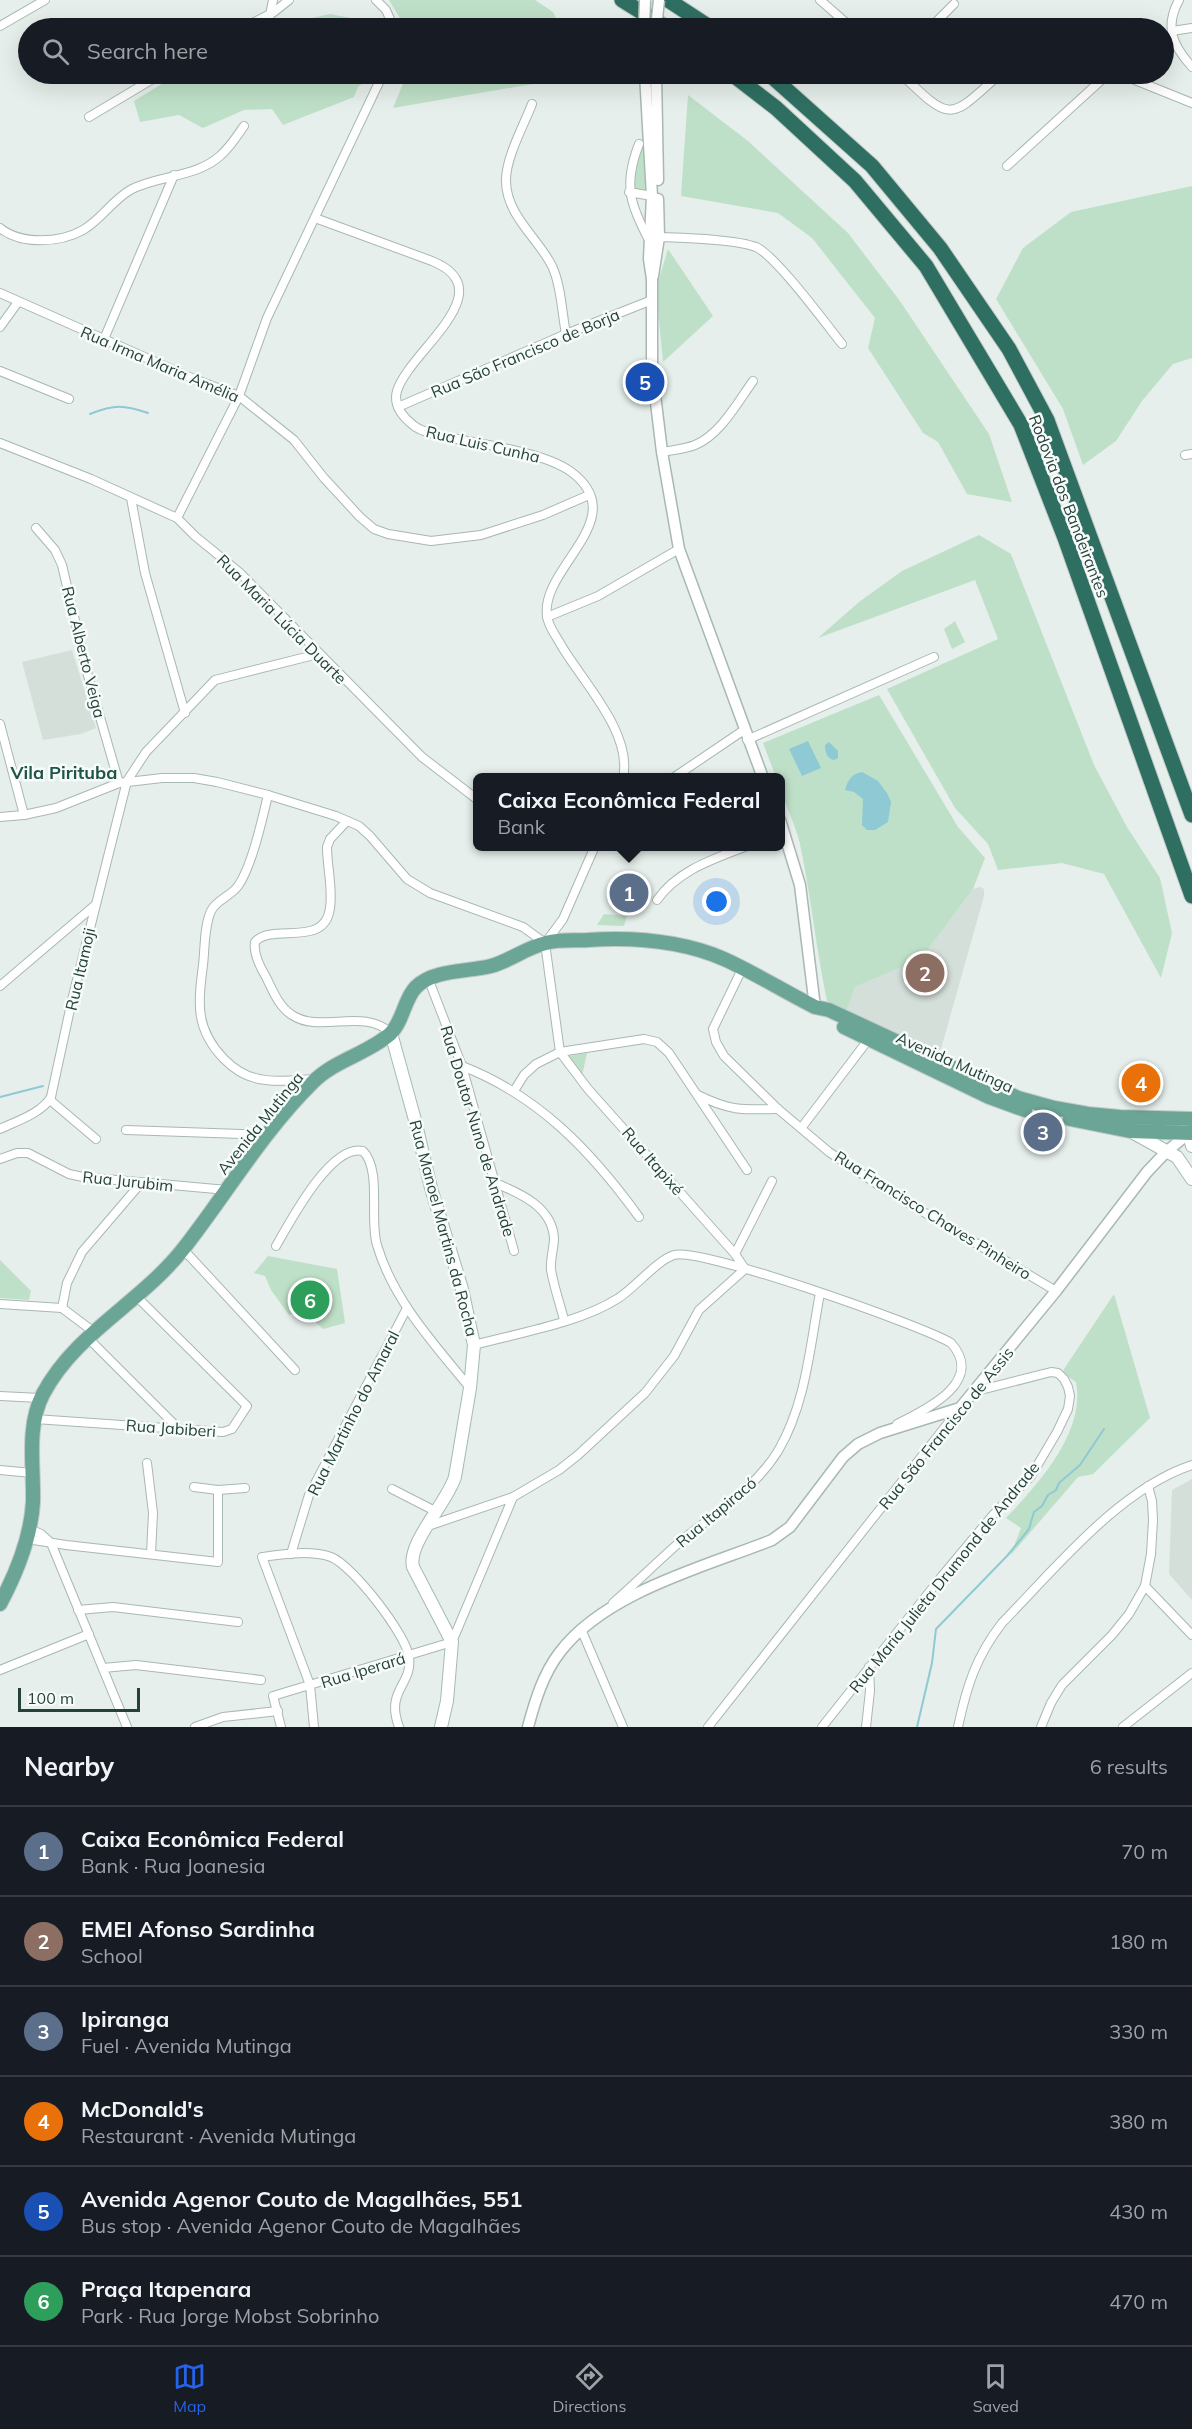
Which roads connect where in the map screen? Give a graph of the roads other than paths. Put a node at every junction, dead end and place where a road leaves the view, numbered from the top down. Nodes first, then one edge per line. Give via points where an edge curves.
1 (45, 0) edge
2 (273, 0) edge
3 (286, 0) edge
4 (376, 0) edge
5 (622, 0) edge
6 (645, 0) edge
7 (659, 0) edge
8 (668, 0) edge
9 (820, 0) edge
10 (1179, 0) edge
11 (832, 3) edge
12 (954, 4) dead end
13 (270, 15) junction
14 (264, 18) edge
15 (390, 18) edge
16 (644, 18) edge
17 (651, 18) edge
18 (657, 18) edge
19 (696, 18) edge
20 (844, 18) edge
21 (940, 18) edge
22 (1173, 18) edge
23 (0, 26) edge
24 (1192, 28) edge
25 (1174, 31) edge
26 (1174, 43) edge
27 (1192, 67) edge
28 (144, 84) edge
29 (378, 84) edge
30 (647, 84) edge
31 (654, 84) edge
32 (745, 84) edge
33 (780, 84) edge
34 (911, 84) edge
35 (989, 84) edge
36 (1097, 84) edge
37 (1145, 84) edge
38 (1192, 103) edge
39 (532, 104) dead end
40 (651, 107) junction
41 (89, 117) dead end
42 (244, 126) dead end
43 (639, 144) dead end
44 (1006, 166) dead end
45 (174, 176) junction
46 (629, 192) junction
47 (652, 196) junction
48 (315, 218) junction
49 (0, 228) edge
50 (654, 240) junction
51 (0, 293) edge
52 (652, 300) junction
53 (18, 302) junction
54 (0, 327) edge
55 (566, 334) junction
56 (104, 339) junction
57 (842, 344) dead end
58 (0, 371) edge
59 (753, 381) dead end
60 (239, 396) junction
61 (69, 399) dead end
62 (398, 407) junction
63 (0, 443) edge
64 (662, 452) junction
65 (589, 495) junction
66 (130, 498) junction
67 (177, 518) junction
68 (36, 528) dead end
69 (679, 549) junction
70 (547, 617) junction
71 (318, 654) junction
72 (934, 657) dead end
73 (185, 713) junction
74 (1, 729) edge
75 (745, 735) junction
76 (623, 773) edge
77 (680, 773) edge
78 (761, 773) edge
79 (123, 782) junction
80 (268, 795) junction
81 (473, 797) edge
82 (24, 815) junction
83 (1192, 815) edge
84 (0, 818) edge
85 (347, 821) junction
86 (785, 839) edge
87 (593, 851) edge
88 (736, 851) edge
89 (1192, 896) edge
90 (657, 900) dead end
91 (95, 905) junction
92 (545, 943) junction
93 (742, 969) junction
94 (428, 978) junction
95 (0, 986) edge
96 (818, 1009) junction
97 (391, 1033) junction
98 (868, 1040) junction
99 (560, 1052) junction
100 (462, 1066) junction
101 (315, 1079) junction
102 (514, 1091) junction
103 (697, 1095) junction
104 (50, 1100) junction
105 (778, 1108) junction
106 (1159, 1118) junction
107 (802, 1127) junction
108 (0, 1129) edge
109 (126, 1130) dead end
110 (1190, 1130) edge
111 (1130, 1131) junction
112 (267, 1135) junction
113 (96, 1139) dead end
114 (1166, 1152) junction
115 (0, 1159) edge
116 (747, 1170) dead end
117 (1192, 1179) edge
118 (772, 1181) dead end
119 (141, 1183) junction
120 (495, 1183) junction
121 (227, 1190) junction
122 (639, 1217) dead end
123 (276, 1246) dead end
124 (183, 1249) junction
125 (514, 1251) dead end
126 (735, 1254) junction
127 (745, 1269) junction
128 (1056, 1291) junction
129 (820, 1293) junction
130 (137, 1297) junction
131 (0, 1304) edge
132 (62, 1308) junction
133 (407, 1308) junction
134 (564, 1320) junction
135 (90, 1334) junction
136 (474, 1345) junction
137 (294, 1370) dead end
138 (470, 1388) junction
139 (973, 1392) junction
140 (0, 1396) edge
141 (40, 1398) junction
142 (960, 1408) junction
143 (34, 1419) junction
144 (178, 1428) junction
145 (880, 1433) junction
146 (147, 1462) dead end
147 (1192, 1465) edge
148 (0, 1470) edge
149 (32, 1473) junction
150 (1148, 1486) junction
151 (194, 1487) dead end
152 (245, 1488) dead end
153 (392, 1489) dead end
154 (218, 1490) junction
155 (513, 1497) junction
156 (437, 1512) junction
157 (428, 1526) junction
158 (29, 1534) junction
159 (51, 1543) junction
160 (151, 1554) junction
161 (291, 1554) junction
162 (1145, 1586) junction
163 (0, 1604) edge
164 (608, 1608) junction
165 (78, 1610) junction
166 (238, 1622) dead end
167 (580, 1629) junction
168 (89, 1634) junction
169 (1192, 1635) edge
170 (452, 1642) junction
171 (409, 1656) junction
172 (869, 1667) junction
173 (103, 1668) junction
174 (0, 1670) edge
175 (1192, 1673) edge
176 (261, 1680) dead end
177 (310, 1685) junction
178 (278, 1711) junction
179 (126, 1727) edge
180 (195, 1727) edge
181 (281, 1727) edge
182 (314, 1727) edge
183 (399, 1727) edge
184 (441, 1727) edge
185 (528, 1727) edge
186 (623, 1727) edge
187 (708, 1727) edge
188 (822, 1727) edge
189 (866, 1727) edge
190 (958, 1727) edge
191 (1041, 1727) edge
192 (1123, 1727) edge

1 - 23 street
2 - 13 street
3 - 13 street
4 - 15 street
5 - 17 highway
6 - 16 street, bridge
7 - 18 street, bridge
8 - 19 highway
9 - 11 street
10 - 22 street
11 - 20 street
12 - 21 street
13 - 14 street
24 - 25 street
26 - 27 street
28 - 41 street
29 - 48 street
30 - 40 street
31 - 40 street
32 - 89 highway, Rodovia dos Bandeirantes via 855,181 926,266 1021,425
33 - 83 highway, Rodovia dos Bandeirantes via 872,166 940,248 1009,349 1047,420
34 - 35 street via 929,101 950,110 959,108
36 - 44 street
37 - 38 street
39 - 55 street via 508,166 506,183 519,219 554,269
40 - 47 street
40 - 50 street
42 - 45 street via 220,157
43 - 46 street
45 - 49 street via 126,192 83,230 68,236 32,240
45 - 56 street
46 - 47 street
46 - 50 street via 638,221
47 - 50 street
48 - 60 street via 267,318
48 - 62 street via 447,267 457,277 458,304 412,364 396,392
50 - 52 street
50 - 57 street via 734,242 757,247
51 - 53 street, Rua Irma Maria Amélia
52 - 55 street, Rua São Francisco de Borja
52 - 64 street via 652,370
53 - 54 street
53 - 56 street, Rua Irma Maria Amélia
55 - 62 street, Rua São Francisco de Borja
56 - 60 street, Rua Irma Maria Amélia
58 - 61 street
59 - 64 street via 711,434 696,445
60 - 65 street, Rua Irma Maria Amélia via 294,440 360,517 388,534 431,541 481,535
60 - 67 street
62 - 65 street, Rua Luis Cunha via 416,428 549,460 570,471
63 - 66 street, Rua Maria Lúcia Duarte
64 - 69 street
65 - 70 street via 592,516 587,532 554,586
66 - 67 street, Rua Maria Lúcia Duarte
66 - 73 street via 145,573
67 - 71 street, Rua Maria Lúcia Duarte via 239,572
68 - 79 street, Rua Alberto Veiga via 52,544 62,565 87,672
69 - 70 street via 598,596
69 - 75 street
70 - 76 street via 618,736 623,750
71 - 73 street via 220,678
71 - 81 street, Rua Maria Lúcia Duarte via 425,760
72 - 75 street
73 - 79 street
74 - 82 street
75 - 77 street
75 - 78 street
79 - 80 street via 194,778
79 - 82 street via 57,808
79 - 91 street, Rua Itamoji
80 - 85 street
80 - 101 street via 239,886 212,910 201,980 200,1019 216,1050 241,1073 280,1081
82 - 84 street
85 - 92 street via 370,836 407,879 430,893 523,927
85 - 97 street via 327,847 327,918 304,933 261,937 255,942 255,952 276,999 292,1016 316,1021 370,1021
86 - 96 street via 800,885
87 - 92 street via 563,919
88 - 90 street via 680,876
91 - 95 street
91 - 104 street, Rua Itamoji
92 - 93 main road, Avenida Mutinga via 609,939 668,942
92 - 94 main road, Avenida Mutinga via 489,967
92 - 99 street
93 - 96 main road, Avenida Mutinga
93 - 105 street, Rua Francisco Chaves Pinheiro via 717,1017 713,1029 716,1042 724,1056
94 - 97 main road via 416,986
94 - 100 street, Rua Doutor Nuno de Andrade
96 - 98 main road, Avenida Mutinga via 825,1017
96 - 106 main road, Avenida Mutinga via 829,1010 1018,1098 1088,1114
97 - 101 main road, Avenida Mutinga
97 - 136 main road, Rua Manoel Martins da Rocha
98 - 107 street
98 - 111 main road, Avenida Mutinga via 1018,1108
99 - 102 street via 536,1064
99 - 103 street via 632,1040 657,1042
99 - 126 street, Rua Itapixé via 588,1089
100 - 102 street
100 - 120 street, Rua Doutor Nuno de Andrade
101 - 112 main road, Avenida Mutinga
102 - 122 street via 590,1154
103 - 105 street via 735,1110
103 - 116 street
104 - 108 street
104 - 113 street
105 - 107 street, Rua Francisco Chaves Pinheiro
106 - 110 main road, Avenida Mutinga
106 - 111 main road via 1137,1123
107 - 128 street, Rua Francisco Chaves Pinheiro via 829,1152 880,1186
109 - 112 street
110 - 111 main road, Avenida Mutinga
110 - 114 street, Rua São Francisco de Assis
111 - 114 main road
112 - 121 main road, Avenida Mutinga
114 - 117 main road via 1177,1157
114 - 128 street, Rua São Francisco de Assis
115 - 119 street, Rua Jurubim via 28,1153 69,1174
118 - 126 street
119 - 121 street, Rua Jurubim
119 - 132 street via 81,1252 67,1283
120 - 125 street, Rua Doutor Nuno de Andrade
120 - 134 street via 528,1199 550,1223 554,1238 551,1270
121 - 124 main road, Avenida Mutinga
123 - 133 street via 310,1190 332,1164 350,1151 363,1151 369,1159 373,1182 376,1245
124 - 130 main road, Avenida Mutinga
124 - 137 street
126 - 127 street, Rua Itapixé
127 - 129 street
127 - 134 street via 677,1254 668,1257 618,1299
127 - 155 street via 699,1310 674,1356 645,1393 569,1463
128 - 139 street, Rua São Francisco de Assis
129 - 145 street via 889,1316 942,1338 957,1349 962,1371 957,1382 937,1403
129 - 164 street, Rua Itapiracó via 804,1385 777,1451 755,1482 681,1541
130 - 135 main road, Avenida Mutinga
130 - 144 street, Rua Jabiberi via 246,1405 247,1409 229,1431
131 - 132 street
132 - 135 street
133 - 138 street
133 - 161 street, Rua Martinho do Amaral via 309,1494
134 - 136 street
135 - 141 main road, Avenida Mutinga via 57,1368
135 - 144 street
136 - 138 main road, Rua Manoel Martins da Rocha
138 - 156 main road, Rua Manoel Martins da Rocha via 455,1477
139 - 142 street, Rua São Francisco de Assis
139 - 172 street, Rua Maria Julieta Drumond de Andrade via 1051,1372 1064,1379 1070,1396 1058,1432 1030,1476 993,1515
140 - 141 street
141 - 143 main road, Avenida Mutinga
142 - 145 street
142 - 187 street, Rua São Francisco de Assis
143 - 144 street, Rua Jabiberi
143 - 149 main road, Avenida Mutinga
145 - 164 street via 843,1457 790,1527 772,1540
146 - 160 street via 153,1513
147 - 150 street
148 - 149 street
149 - 158 main road, Avenida Mutinga
150 - 162 street via 1153,1520
150 - 190 street via 1106,1518 1002,1623 974,1665
151 - 154 street
152 - 154 street
153 - 156 street
154 - 160 street via 218,1562
155 - 157 street
155 - 170 street
156 - 157 main road, Rua Manoel Martins da Rocha
157 - 170 main road, Rua Manoel Martins da Rocha via 412,1562
158 - 159 street via 41,1534
158 - 163 main road, Avenida Mutinga
159 - 160 street
159 - 165 street
161 - 171 street via 321,1555 341,1562 377,1602
161 - 177 street via 262,1557
162 - 169 street
162 - 191 street via 1112,1635 1062,1685
164 - 167 street
165 - 166 street via 113,1607
165 - 168 street
167 - 185 street via 547,1672
167 - 186 street
168 - 173 street
168 - 174 street
170 - 171 street, Rua Iperará
170 - 184 main road
171 - 177 street, Rua Iperará
171 - 183 street via 407,1672 394,1702
172 - 188 street, Rua Maria Julieta Drumond de Andrade
172 - 189 street
173 - 176 street via 136,1665
173 - 179 street
175 - 192 street
177 - 178 street, Rua Iperará via 273,1696
177 - 182 street
178 - 180 street via 223,1718
178 - 181 street

